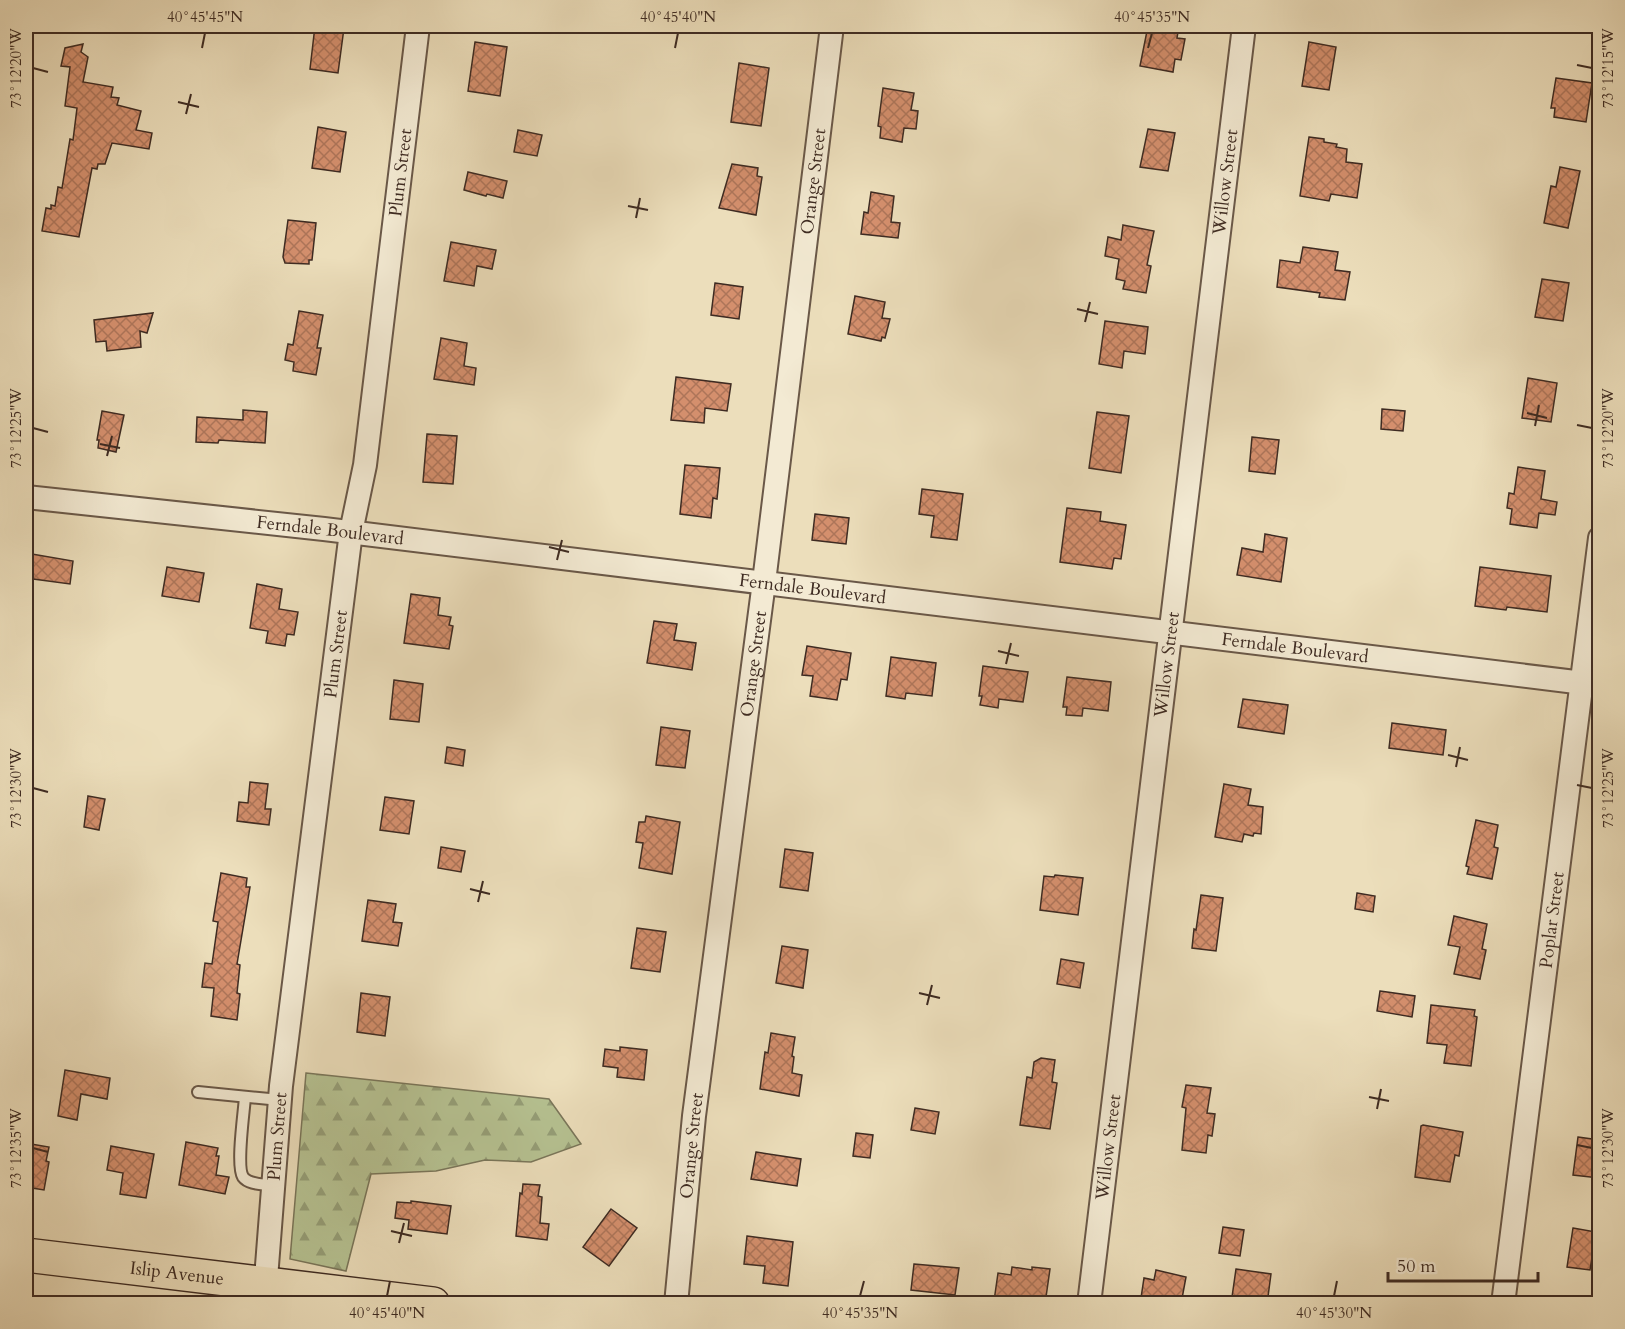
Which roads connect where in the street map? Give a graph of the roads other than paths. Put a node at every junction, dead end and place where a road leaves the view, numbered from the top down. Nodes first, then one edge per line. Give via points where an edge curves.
1 (418, 26) edge
2 (832, 26) edge
3 (1244, 26) edge
4 (26, 497) edge
5 (351, 532) junction
6 (1599, 538) edge
7 (764, 582) junction
8 (1170, 632) junction
9 (1591, 684) edge
10 (198, 1092) dead end
11 (245, 1097) junction
12 (280, 1100) junction
13 (274, 1185) junction
14 (26, 1256) edge
15 (265, 1293) edge
16 (433, 1304) edge
17 (676, 1304) edge
18 (1089, 1304) edge
19 (1503, 1304) edge

1 - 5 street, Plum Street via 365,465
2 - 7 street, Orange Street
3 - 8 street, Willow Street
4 - 5 street, Ferndale Boulevard
5 - 7 street, Ferndale Boulevard
5 - 12 street, Plum Street
6 - 9 street, Poplar Street
7 - 8 street, Ferndale Boulevard
7 - 17 street, Orange Street via 694,1116
8 - 9 street, Ferndale Boulevard
8 - 18 street, Willow Street
9 - 19 street, Poplar Street
10 - 11 lane
11 - 12 lane
11 - 13 lane via 239,1166 243,1178 252,1183
12 - 13 street, Plum Street
13 - 15 street, Plum Street
14 - 15 main road, Islip Avenue
15 - 16 main road, Islip Avenue

